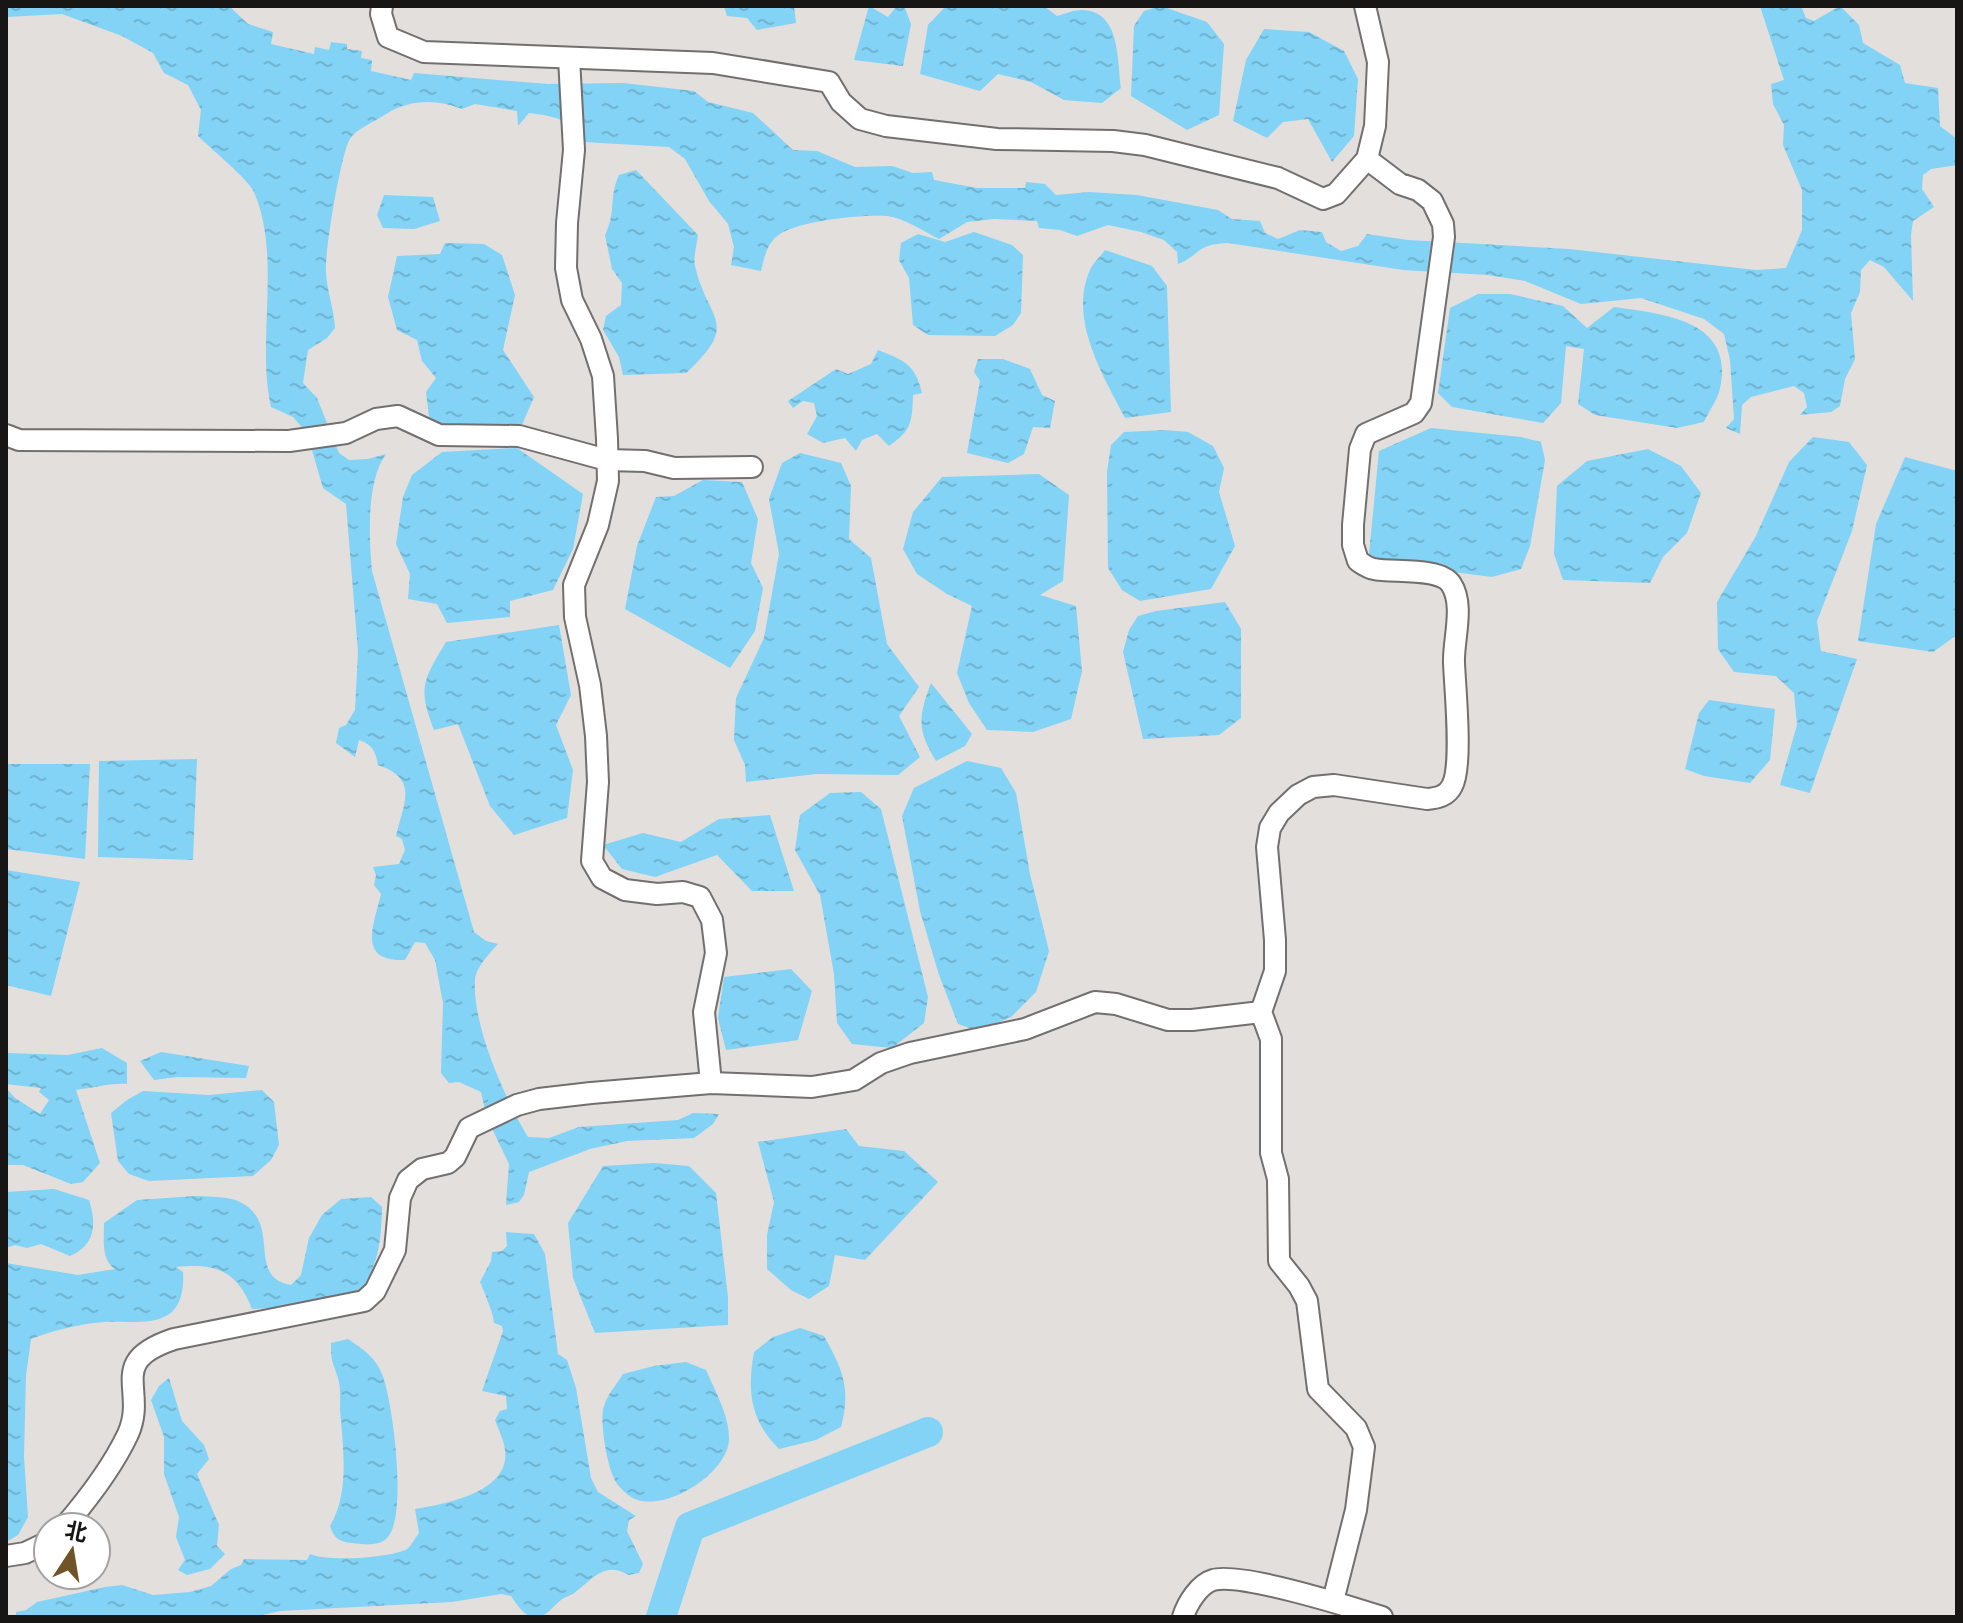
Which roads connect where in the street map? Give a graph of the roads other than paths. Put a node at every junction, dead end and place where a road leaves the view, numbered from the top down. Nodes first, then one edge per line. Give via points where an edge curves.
1 (382, 6) edge
2 (1365, 6) edge
3 (569, 58) junction
4 (1367, 159) junction
5 (6, 435) edge
6 (607, 460) junction
7 (752, 467) dead end
8 (1261, 1012) junction
9 (711, 1083) junction
10 (76, 1511) edge
11 (32, 1550) edge
12 (6, 1556) edge
13 (1333, 1601) junction
14 (1183, 1617) edge
15 (1382, 1617) edge

1 - 3 street via 388,37 424,52
2 - 4 street via 1378,62 1375,126
3 - 4 street via 713,63 829,82 860,119 886,126 997,139 1145,145 1278,178 1323,199 1336,194
3 - 6 street via 574,150 566,268 572,300 603,376
4 - 8 street via 1432,201 1444,237 1421,403 1414,413 1366,434 1360,449 1353,545 1358,561 1371,569 1440,576 1451,583 1456,601 1455,778 1440,798 1427,799 1334,785 1313,787 1279,813 1267,847 1275,971
5 - 6 street via 19,440 289,441 346,433 398,416 439,435 519,436
6 - 7 street via 674,468
6 - 9 street via 598,525 574,585 596,736 592,861 602,878 625,890 700,897 712,920 716,953 704,1012
8 - 9 street via 1168,1020 1095,1002 1025,1029 910,1053 854,1080 812,1087
8 - 13 street via 1271,1039 1271,1153 1278,1179 1279,1261 1307,1301 1318,1389 1356,1428 1364,1447 1356,1510
9 - 10 street via 539,1099 469,1128 448,1163 422,1169 408,1180 400,1198 395,1250 375,1291 364,1301 174,1339 142,1355 132,1381 130,1431
11 - 12 street
13 - 14 street via 1235,1579 1212,1580 1198,1590
13 - 15 street

